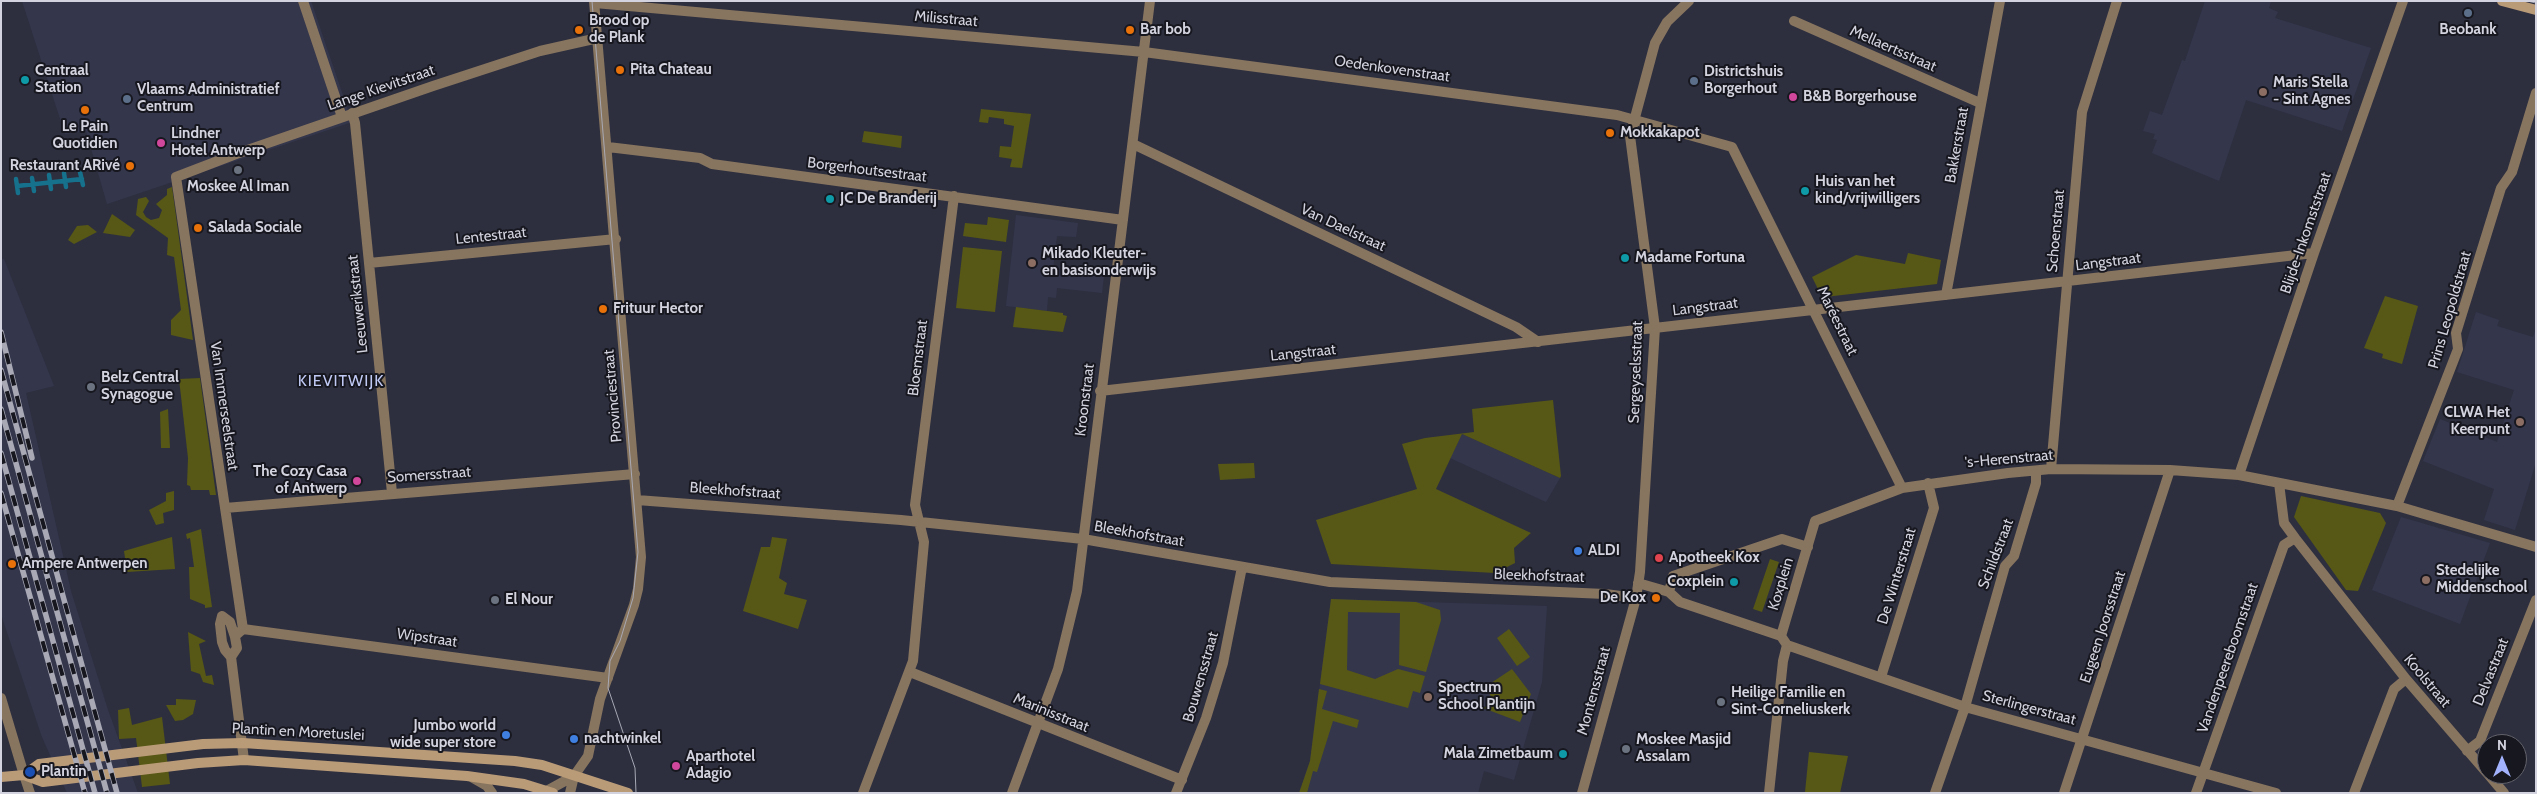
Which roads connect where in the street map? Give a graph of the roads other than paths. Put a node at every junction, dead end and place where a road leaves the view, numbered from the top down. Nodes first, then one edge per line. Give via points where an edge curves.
1 (303, 1) edge
2 (1150, 1) edge
3 (1689, 1) edge
4 (2000, 1) edge
5 (2116, 1) edge
6 (2403, 1) edge
7 (2502, 1) edge
8 (594, 2) edge
9 (2536, 10) edge
10 (1794, 21) dead end
11 (598, 38) junction
12 (1144, 52) junction
13 (2536, 93) edge
14 (1980, 103) junction
15 (347, 115) junction
16 (1634, 120) junction
17 (1132, 144) junction
18 (608, 147) junction
19 (1744, 168) joint
20 (176, 177) joint
21 (954, 196) junction
22 (1123, 220) junction
23 (616, 239) junction
24 (2314, 253) junction
25 (369, 263) junction
26 (2066, 282) junction
27 (1946, 295) junction
28 (1814, 309) junction
29 (1655, 328) junction
30 (1538, 342) junction
31 (1100, 391) junction
32 (2051, 469) junction
33 (2036, 470) junction
34 (2170, 470) junction
35 (635, 474) junction
36 (2239, 475) junction
37 (1928, 483) junction
38 (2279, 483) junction
39 (1902, 488) junction
40 (392, 493) junction
41 (637, 500) junction
42 (2397, 506) junction
43 (225, 508) junction
44 (920, 523) junction
45 (2295, 538) junction
46 (1083, 539) junction
47 (1808, 547) junction
48 (2536, 547) edge
49 (1242, 567) junction
50 (1638, 583) junction
51 (1669, 592) junction
52 (1636, 598) junction
53 (2536, 600) edge
54 (239, 632) junction
55 (1781, 636) junction
56 (1787, 645) junction
57 (231, 657) junction
58 (910, 672) junction
59 (1881, 677) junction
60 (608, 678) junction
61 (2406, 679) junction
62 (1, 698) edge
63 (1965, 707) junction
64 (1039, 724) junction
65 (2082, 738) junction
66 (243, 743) junction
67 (2468, 751) junction
68 (244, 760) junction
69 (2477, 762) edge
70 (2204, 772) junction
71 (24, 775) junction
72 (467, 776) junction
73 (574, 776) junction
74 (1, 777) edge
75 (1182, 780) junction
76 (547, 792) edge
77 (30, 793) edge
78 (492, 793) edge
79 (570, 793) edge
80 (628, 793) edge
81 (863, 793) edge
82 (1012, 793) edge
83 (1176, 793) edge
84 (1582, 793) edge
85 (1769, 793) edge
86 (1936, 793) edge
87 (2064, 793) edge
88 (2196, 793) edge
89 (2276, 793) edge
90 (2354, 793) edge

1 - 15 street, Leeuwerikstraat
2 - 12 street, Kroonstraat
3 - 16 street, Sergeyselsstraat via 1670,18 1655,43
4 - 14 street, Bakkerstraat
5 - 26 street, Schoenstraat via 2082,112
6 - 24 street, Blijde-Inkomststraat
7 - 9 main road
8 - 11 street, Provinciestraat
8 - 12 street, Milisstraat
10 - 14 street, Mellaertsstraat
11 - 15 street, Lange Kievitstraat via 540,51
11 - 18 street, Provinciestraat
12 - 16 street, Oedenkovenstraat
12 - 17 street, Kroonstraat
13 - 42 street, Prins Leopoldstraat via 2512,172 2501,188 2456,333 2458,349
14 - 27 street, Bakkerstraat
15 - 20 street, Lange Kievitstraat
15 - 25 street, Leeuwerikstraat via 355,123
16 - 19 street, Oedenkovenstraat via 1732,146
16 - 29 street, Sergeyselsstraat via 1630,136
17 - 22 street, Kroonstraat
17 - 30 street, Van Daelstraat via 1516,327
18 - 21 street, Borgerhoutsestraat
18 - 23 street, Provinciestraat
19 - 28 street, Maréestraat
20 - 43 street, Van Immerseelstraat
21 - 22 street, Borgerhoutsestraat
21 - 44 street, Bloemstraat via 915,505
22 - 31 street, Kroonstraat
23 - 25 street, Lentestraat
23 - 35 street, Provinciestraat
24 - 26 street, Langstraat
24 - 36 street, Blijde-Inkomststraat
25 - 40 street, Leeuwerikstraat
26 - 27 street, Langstraat
26 - 32 street, Schoenstraat
27 - 28 street, Langstraat
28 - 29 street, Langstraat
28 - 39 street, Maréestraat
29 - 30 street, Langstraat
29 - 50 street, Sergeyselsstraat
30 - 31 street, Langstraat
31 - 46 street, Kroonstraat
32 - 33 street, 's-Herenstraat
32 - 34 street, 's-Herenstraat
33 - 37 street, 's-Herenstraat
33 - 63 street, Schildstraat via 2036,483 2014,556 2005,566
34 - 36 street, 's-Herenstraat
34 - 65 street, Eugeen Joorsstraat
35 - 40 street, Somersstraat
35 - 41 street, Provinciestraat
36 - 38 street, 's-Herenstraat
37 - 39 street, 's-Herenstraat
37 - 59 street, De Winterstraat via 1934,508
38 - 42 street, 's-Herenstraat
38 - 45 street, Koolstraat via 2284,523
39 - 47 street, 's-Herenstraat via 1815,521
40 - 43 street, Somersstraat
41 - 44 street, Bleekhofstraat
41 - 60 street, Provinciestraat via 641,557 638,590
42 - 48 street, 's-Herenstraat
43 - 54 street, Van Immerseelstraat
44 - 46 street, Bleekhofstraat
44 - 58 street, Bloemstraat via 924,542
45 - 61 street, Koolstraat
45 - 70 street, Vandenpeereboomstraat via 2284,545
46 - 49 street, Bleekhofstraat
46 - 64 street, Kroonstraat via 1071,621
47 - 51 street, Koxplein via 1782,539 1673,576
47 - 55 street, Koxplein
49 - 52 street, Bleekhofstraat via 1330,582
49 - 75 street, Bouwensstraat via 1223,663
50 - 51 street, Koxplein
50 - 52 street, Sergeyselsstraat
51 - 55 street, Koxplein via 1680,602
52 - 84 street, Montensstraat
53 - 67 street, Delvastraat via 2480,741
54 - 57 street, Van Immerseelstraat via 237,648
54 - 57 street, Van Immerseelstraat via 222,616 222,642
54 - 60 street, Wipstraat
55 - 56 street
56 - 59 street, Sterlingerstraat
56 - 85 street via 1782,661
57 - 66 street, Van Immerseelstraat
58 - 64 street, Marinisstraat
58 - 81 street, Bloemstraat
59 - 63 street, Sterlingerstraat
60 - 73 street, Provinciestraat via 588,756
61 - 67 street, Koolstraat
61 - 90 street via 2394,689
62 - 71 street
63 - 65 street, Sterlingerstraat
63 - 86 street, Schildstraat
64 - 75 street, Marinisstraat
64 - 82 street, Kroonstraat
65 - 70 street, Sterlingerstraat
65 - 87 street, Eugeen Joorsstraat
66 - 68 street, Van Immerseelstraat
66 - 71 main road, Plantin en Moretuslei via 203,744 38,764
66 - 73 main road, Plantin en Moretuslei via 515,761 542,765
67 - 69 street, Koolstraat
68 - 71 main road, Plantin en Moretuslei via 43,782
68 - 72 main road, Plantin en Moretuslei
70 - 88 street, Vandenpeereboomstraat
70 - 89 street, Sterlingerstraat
71 - 74 main road, Plantin en Moretuslei
71 - 77 street
72 - 76 main road, Plantin en Moretuslei via 524,784
72 - 78 street via 478,780
73 - 76 street, Plantin en Moretuslei
73 - 79 street
73 - 80 main road, Plantin en Moretuslei
75 - 83 street, Bouwensstraat

